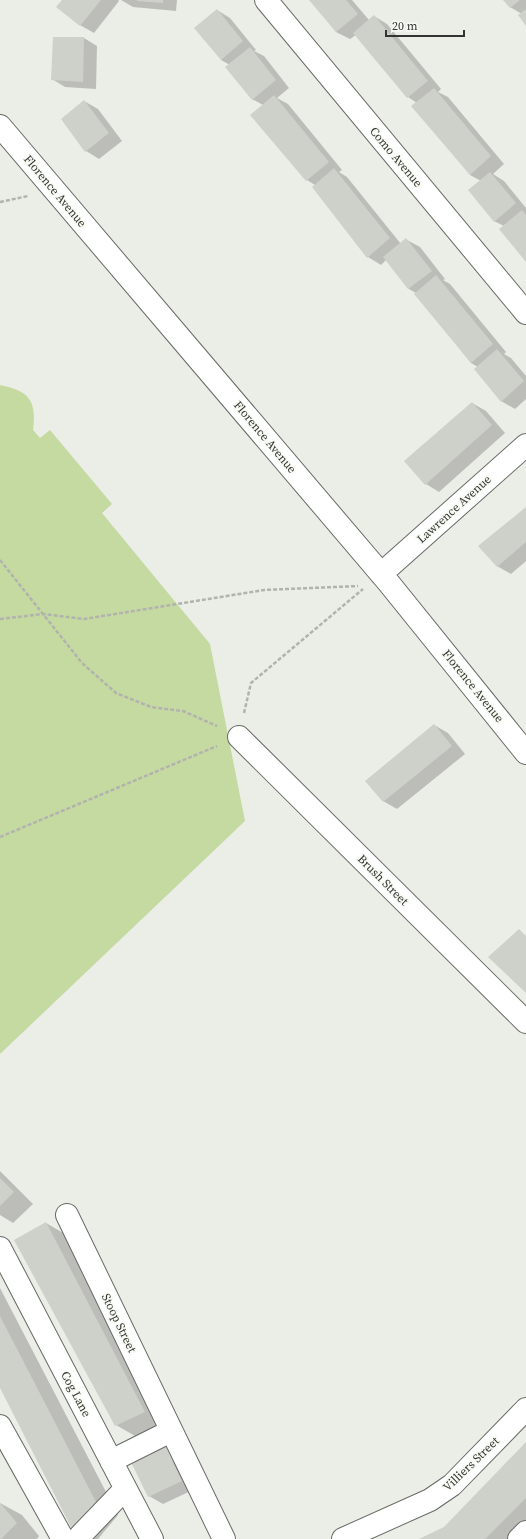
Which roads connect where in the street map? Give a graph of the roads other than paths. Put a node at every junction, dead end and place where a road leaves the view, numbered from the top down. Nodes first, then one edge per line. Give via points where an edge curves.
1 (266, 0) edge
2 (0, 126) edge
3 (526, 313) edge
4 (526, 445) edge
5 (381, 574) junction
6 (239, 737) road end
7 (526, 753) edge
8 (526, 1022) edge
9 (67, 1215) dead end
10 (0, 1248) edge
11 (526, 1409) edge
12 (0, 1426) edge
13 (171, 1431) junction
14 (111, 1461) junction
15 (126, 1489) junction
16 (526, 1532) edge
17 (63, 1539) edge
18 (77, 1539) edge
19 (152, 1539) edge
20 (224, 1539) edge
21 (343, 1539) edge
22 (519, 1539) edge

1 - 3 street, Como Avenue
2 - 5 street, Florence Avenue
4 - 5 street, Lawrence Avenue
5 - 7 street, Florence Avenue
6 - 8 street, Brush Street
9 - 13 street, Stoop Street
10 - 14 street, Cog Lane
11 - 21 street, Villiers Street via 452,1485 430,1500
12 - 17 street
13 - 14 street
13 - 20 street, Stoop Street
14 - 15 street, Cog Lane
15 - 18 street
15 - 19 street, Cog Lane
16 - 22 street

